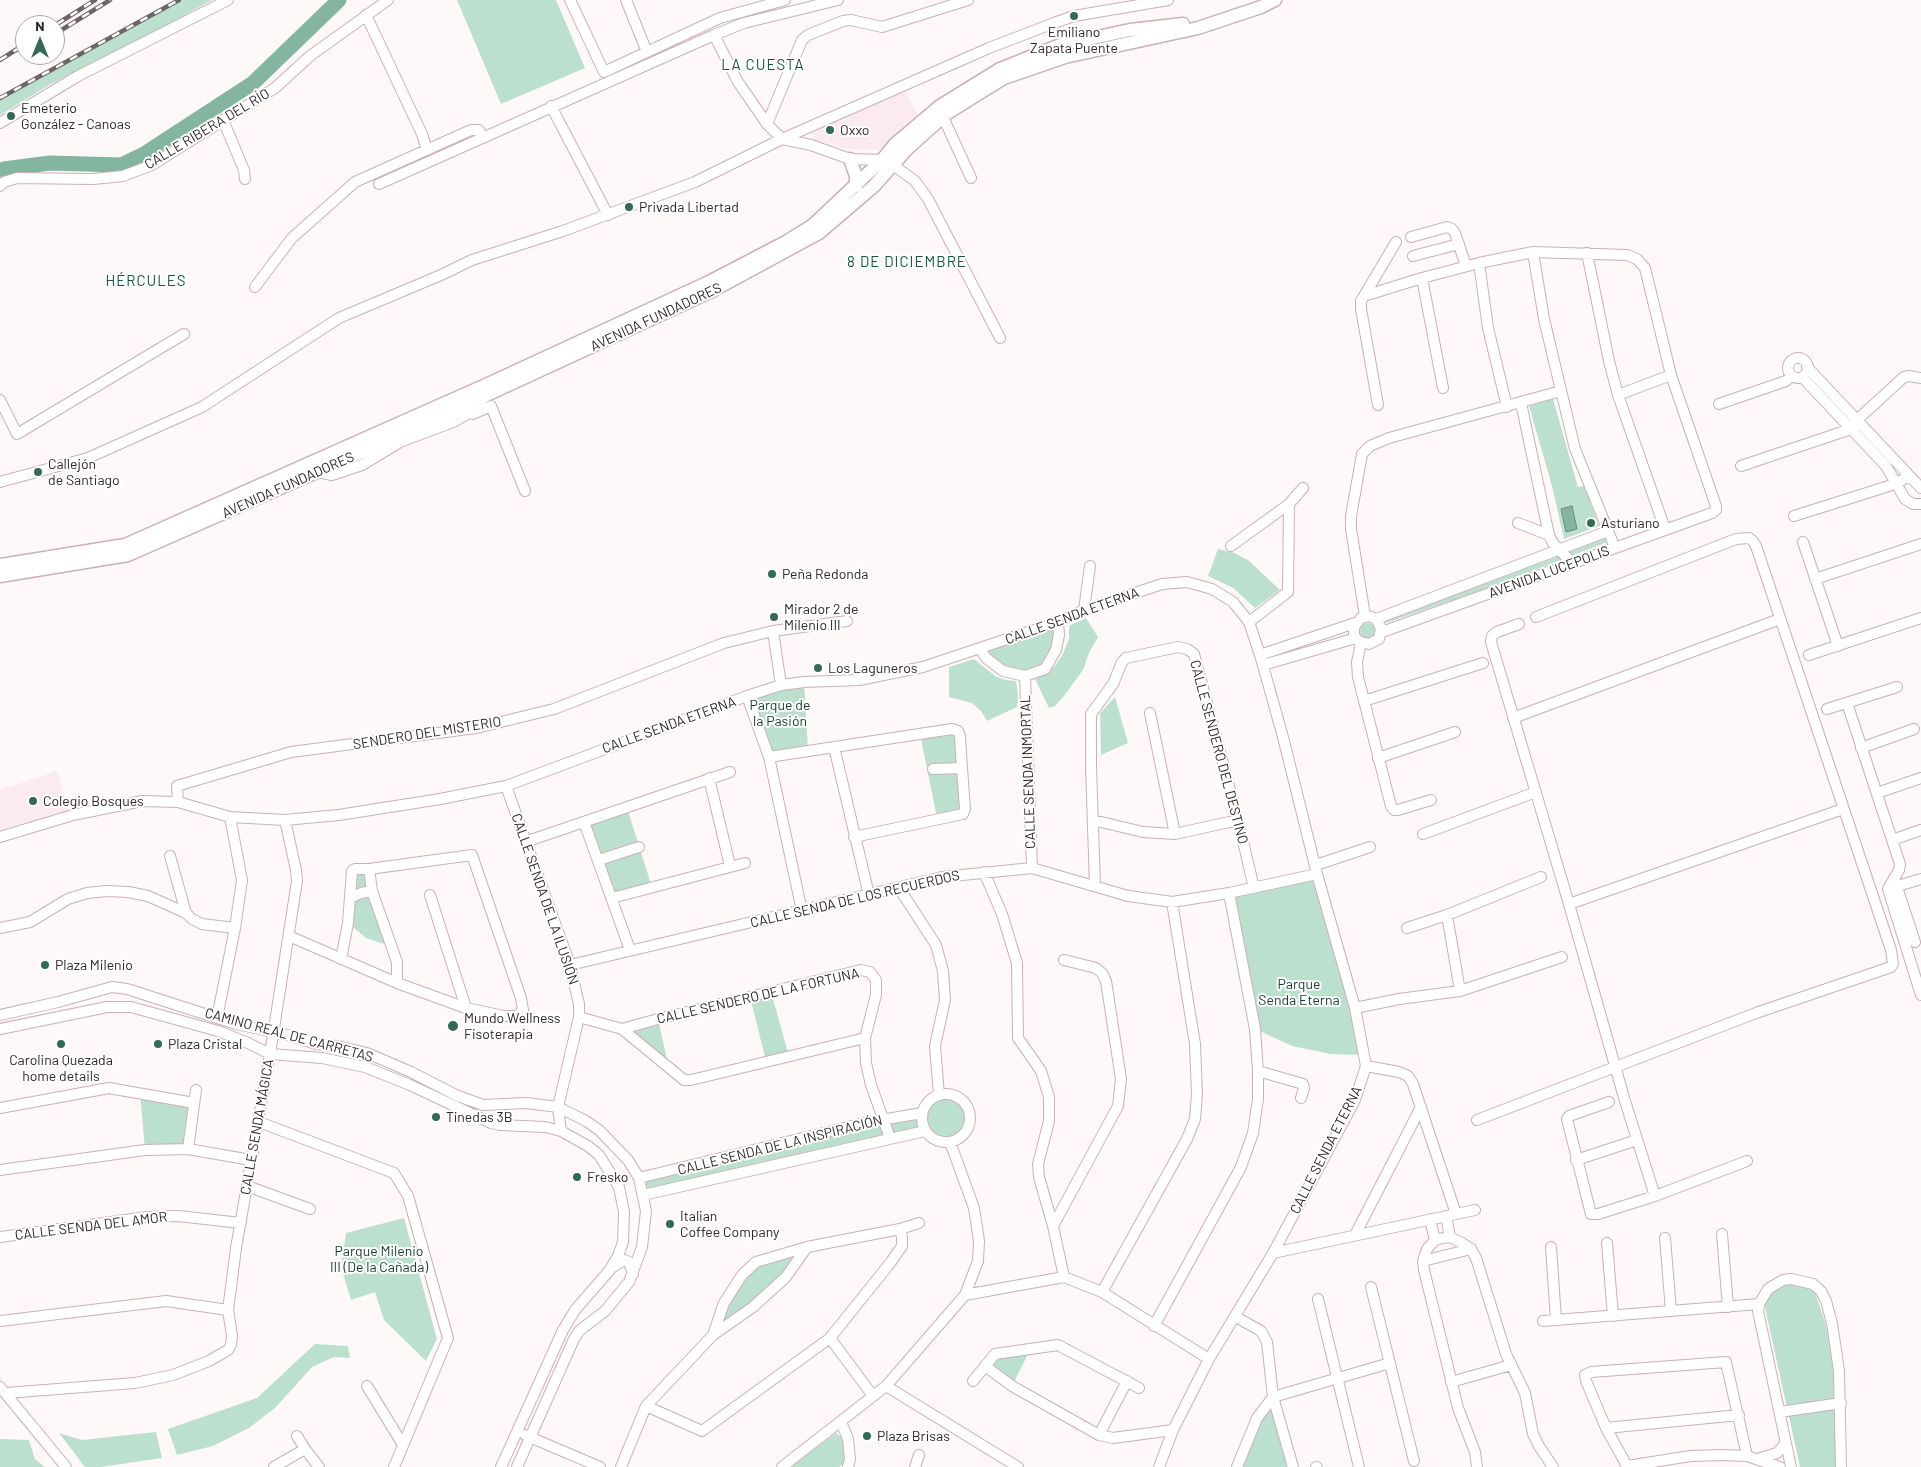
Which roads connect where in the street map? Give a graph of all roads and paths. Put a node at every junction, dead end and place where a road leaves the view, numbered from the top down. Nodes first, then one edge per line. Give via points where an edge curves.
1 (228, 0) edge
2 (388, 0) edge
3 (570, 0) edge
4 (626, 0) edge
5 (785, 0) edge
6 (838, 0) edge
7 (968, 0) edge
8 (1168, 0) edge
9 (1255, 0) edge
10 (1275, 0) edge
11 (366, 14) junction
12 (714, 35) junction
13 (647, 52) junction
14 (551, 106) junction
15 (943, 117) junction
16 (223, 120) junction
17 (0, 123) edge
18 (767, 124) junction
19 (482, 138) junction
20 (782, 140) junction
21 (427, 150) junction
22 (850, 159) junction
23 (888, 163) junction
24 (971, 178) dead end
25 (245, 179) dead end
26 (379, 184) dead end
27 (0, 186) edge
28 (856, 186) junction
29 (608, 215) junction
30 (1411, 237) dead end
31 (1396, 242) dead end
32 (1459, 244) junction
33 (1533, 252) junction
34 (1587, 253) junction
35 (1413, 256) dead end
36 (1479, 263) junction
37 (1466, 266) junction
38 (1422, 278) junction
39 (255, 287) dead end
40 (1364, 296) junction
41 (184, 334) dead end
42 (1000, 338) dead end
43 (1807, 367) junction
44 (1671, 375) junction
45 (1791, 376) junction
46 (1802, 377) junction
47 (1921, 378) edge
48 (1443, 388) dead end
49 (1561, 391) junction
50 (1618, 395) junction
51 (485, 396) junction
52 (0, 400) edge
53 (1522, 403) junction
54 (1719, 404) dead end
55 (1378, 405) dead end
56 (1507, 407) junction
57 (1858, 419) junction
58 (453, 422) junction
59 (1851, 429) junction
60 (1741, 466) dead end
61 (317, 472) junction
62 (1909, 476) junction
63 (0, 482) edge
64 (1895, 484) junction
65 (1303, 488) dead end
66 (1921, 488) edge
67 (525, 491) dead end
68 (1289, 504) junction
69 (1921, 504) edge
70 (1794, 516) dead end
71 (1518, 523) dead end
72 (1665, 529) junction
73 (1608, 531) junction
74 (1549, 535) junction
75 (1803, 542) dead end
76 (1921, 544) edge
77 (1230, 546) dead end
78 (1615, 548) junction
79 (1560, 550) junction
80 (1572, 563) junction
81 (0, 566) edge
82 (1090, 566) dead end
83 (0, 576) edge
84 (1815, 579) junction
85 (1084, 610) junction
86 (1365, 616) junction
87 (1536, 617) dead end
88 (1921, 618) edge
89 (1376, 619) junction
90 (1780, 620) junction
91 (847, 621) dead end
92 (1058, 622) junction
93 (1249, 622) junction
94 (1355, 623) junction
95 (1519, 624) dead end
96 (773, 631) junction
97 (1382, 632) junction
98 (1320, 635) junction
99 (1358, 640) junction
100 (1838, 646) junction
101 (1324, 648) junction
102 (980, 649) junction
103 (1809, 655) dead end
104 (1262, 660) junction
105 (1483, 663) dead end
106 (1025, 676) junction
107 (781, 685) junction
108 (1897, 687) dead end
109 (747, 696) junction
110 (1364, 701) junction
111 (1847, 703) junction
112 (1827, 709) dead end
113 (1150, 713) dead end
114 (1513, 718) junction
115 (1914, 729) dead end
116 (1454, 732) dead end
117 (834, 747) junction
118 (1861, 748) junction
119 (768, 757) junction
120 (1378, 758) junction
121 (962, 768) junction
122 (933, 769) dead end
123 (730, 772) dead end
124 (709, 778) junction
125 (1921, 778) edge
126 (506, 786) junction
127 (1536, 792) junction
128 (1877, 793) junction
129 (1431, 800) dead end
130 (178, 802) junction
131 (1843, 809) junction
132 (230, 817) junction
133 (284, 820) junction
134 (1093, 820) junction
135 (1238, 820) junction
136 (584, 822) junction
137 (1921, 830) edge
138 (1175, 834) junction
139 (1423, 834) dead end
140 (0, 836) edge
141 (854, 836) junction
142 (1892, 840) junction
143 (525, 842) junction
144 (638, 847) dead end
145 (1370, 847) dead end
146 (170, 856) dead end
147 (599, 860) junction
148 (745, 863) dead end
149 (730, 866) junction
150 (1032, 868) junction
151 (369, 869) junction
152 (1317, 870) junction
153 (984, 872) junction
154 (1541, 877) dead end
155 (1921, 879) edge
156 (1893, 885) junction
157 (1095, 886) junction
158 (899, 888) junction
159 (1254, 888) junction
160 (372, 891) junction
161 (1229, 893) junction
162 (869, 895) junction
163 (430, 896) dead end
164 (350, 898) junction
165 (612, 898) junction
166 (1172, 902) junction
167 (1569, 904) junction
168 (802, 911) junction
169 (186, 913) junction
170 (1448, 915) junction
171 (0, 928) edge
172 (235, 928) junction
173 (1407, 928) dead end
174 (288, 936) junction
175 (1914, 942) edge
176 (630, 950) junction
177 (1891, 950) junction
178 (1562, 957) dead end
179 (341, 958) junction
180 (1064, 960) dead end
181 (570, 965) junction
182 (396, 983) junction
183 (1460, 991) junction
184 (1921, 995) edge
185 (466, 1008) junction
186 (1354, 1008) junction
187 (0, 1015) edge
188 (579, 1017) junction
189 (217, 1018) junction
190 (0, 1029) edge
191 (622, 1029) junction
192 (274, 1032) junction
193 (865, 1038) junction
194 (270, 1054) junction
195 (1366, 1066) junction
196 (1616, 1068) junction
197 (1258, 1071) junction
198 (196, 1090) dead end
199 (939, 1094) junction
200 (1300, 1098) dead end
201 (1609, 1102) dead end
202 (194, 1103) junction
203 (558, 1107) junction
204 (1421, 1107) junction
205 (0, 1108) edge
206 (922, 1113) junction
207 (884, 1119) junction
208 (1477, 1120) dead end
209 (259, 1122) junction
210 (588, 1123) junction
211 (561, 1131) junction
212 (925, 1131) junction
213 (575, 1138) junction
214 (890, 1138) junction
215 (1637, 1140) junction
216 (950, 1142) junction
217 (617, 1147) junction
218 (188, 1149) junction
219 (756, 1150) junction
220 (251, 1160) junction
221 (1576, 1160) junction
222 (604, 1161) junction
223 (1747, 1161) dead end
224 (760, 1168) junction
225 (0, 1170) edge
226 (639, 1178) junction
227 (247, 1186) junction
228 (643, 1195) junction
229 (1655, 1196) junction
230 (310, 1209) dead end
231 (1475, 1210) dead end
232 (1451, 1215) junction
233 (1430, 1219) junction
234 (241, 1223) junction
235 (918, 1223) dead end
236 (1053, 1226) junction
237 (900, 1229) junction
238 (1722, 1234) dead end
239 (1355, 1235) junction
240 (0, 1237) edge
241 (1450, 1237) junction
242 (1665, 1238) dead end
243 (1435, 1240) junction
244 (623, 1241) junction
245 (1607, 1243) dead end
246 (643, 1244) junction
247 (1551, 1247) dead end
248 (808, 1248) junction
249 (1471, 1249) junction
250 (1273, 1253) junction
251 (1423, 1261) junction
252 (610, 1269) junction
253 (633, 1274) junction
254 (1064, 1277) junction
255 (1371, 1287) dead end
256 (1102, 1292) junction
257 (965, 1295) junction
258 (1318, 1299) dead end
259 (1759, 1304) junction
260 (1728, 1307) junction
261 (228, 1310) junction
262 (1670, 1311) junction
263 (1613, 1316) junction
264 (1236, 1317) junction
265 (1556, 1320) junction
266 (0, 1321) edge
267 (1543, 1321) dead end
268 (1154, 1326) junction
269 (713, 1335) junction
270 (830, 1338) junction
271 (1210, 1359) junction
272 (1390, 1363) junction
273 (1511, 1365) junction
274 (985, 1366) junction
275 (1337, 1378) junction
276 (973, 1382) dead end
277 (1127, 1382) junction
278 (1451, 1382) junction
279 (367, 1386) dead end
280 (886, 1386) junction
281 (1139, 1388) dead end
282 (3, 1390) edge
283 (873, 1396) junction
284 (1273, 1398) junction
285 (1841, 1403) junction
286 (646, 1406) junction
287 (1780, 1412) junction
288 (1739, 1415) junction
289 (841, 1422) junction
290 (1606, 1428) junction
291 (1173, 1430) junction
292 (517, 1431) junction
293 (1099, 1435) junction
294 (297, 1436) dead end
295 (529, 1436) junction
296 (1786, 1443) junction
297 (403, 1445) junction
298 (305, 1449) junction
299 (919, 1454) dead end
300 (1747, 1456) junction
301 (1758, 1459) junction
302 (1414, 1461) dead end
303 (66, 1467) edge
304 (274, 1467) edge
305 (319, 1467) edge
306 (394, 1467) edge
307 (501, 1467) edge
308 (517, 1467) edge
309 (600, 1467) edge
310 (621, 1467) edge
311 (782, 1467) edge
312 (848, 1467) edge
313 (915, 1467) edge
314 (1018, 1467) edge
315 (1158, 1467) edge
316 (1236, 1467) edge
317 (1293, 1467) edge
318 (1359, 1467) edge
319 (1477, 1467) edge
320 (1553, 1467) edge
321 (1780, 1467) edge
322 (1791, 1467) edge
323 (1841, 1467) edge

1 - 17 street via 78,76
2 - 11 street, CALLE RIBERA DEL RÍO
3 - 13 street via 604,72
4 - 13 street
5 - 13 street via 720,18
6 - 12 street via 744,23
7 - 18 street via 882,27 851,20 808,35 802,40
8 - 20 street via 1074,16 1054,23 989,48
9 - 23 main road, AVENIDA FUNDADORES via 1185,24 1130,30 1060,45 1000,69 940,106 895,144
10 - 15 main road, AVENIDA FUNDADORES via 1198,28 1065,56 1004,78
11 - 16 street, CALLE RIBERA DEL RÍO via 310,56 275,88
11 - 21 street
12 - 14 street
12 - 18 street via 738,82
14 - 19 street
14 - 29 street
15 - 23 main road, AVENIDA FUNDADORES
15 - 24 street
16 - 25 street
16 - 27 street, CALLE RIBERA DEL RÍO via 152,165 123,176 17,178
18 - 20 street
19 - 21 street via 479,130 472,130
19 - 26 street
20 - 22 street via 811,145
20 - 29 street via 695,182
21 - 39 street via 355,182 292,238
22 - 23 street
22 - 28 main road
23 - 28 main road, AVENIDA FUNDADORES
23 - 42 street via 916,181 928,199
23 - 51 main road, AVENIDA FUNDADORES via 874,186 819,233 712,291
28 - 81 main road, AVENIDA FUNDADORES via 813,225 709,282 191,517 125,545
29 - 63 street via 472,260 339,318 202,407 88,458
30 - 32 street via 1447,227 1455,233
31 - 40 street
32 - 35 street
32 - 37 street
33 - 34 street
33 - 36 street
33 - 49 street
34 - 44 street via 1627,255 1637,259 1645,268
34 - 50 street
36 - 37 street
36 - 56 street via 1488,328
37 - 38 street
38 - 40 street
38 - 48 street
40 - 55 street via 1361,309
41 - 52 street via 17,434
43 - 45 street via 1804,361 1794,359 1788,366
43 - 46 street
43 - 57 street
44 - 50 street
44 - 72 street, AVENIDA LUCEPOLIS via 1716,510
45 - 46 street
45 - 54 street via 1786,381
46 - 59 street
47 - 57 street via 1904,377
49 - 53 street
49 - 73 street via 1576,449
50 - 72 street
51 - 58 street via 473,411
51 - 61 main road, AVENIDA FUNDADORES
53 - 56 street
53 - 74 street
56 - 86 street via 1389,438 1370,446 1362,454 1352,504 1351,529
57 - 59 street
57 - 62 street
58 - 61 street via 400,442 362,464 332,476
58 - 67 street via 492,406
59 - 60 street
59 - 64 street via 1886,466
61 - 83 main road, AVENIDA FUNDADORES via 128,555
62 - 64 street
62 - 66 street
64 - 69 street via 1909,502
64 - 70 street
65 - 68 street
68 - 77 street
68 - 93 street via 1288,592
71 - 74 street
72 - 78 street, AVENIDA LUCEPOLIS
73 - 78 street
73 - 79 street, AVENIDA LUCEPOLIS
74 - 79 street
75 - 84 street
76 - 84 street
78 - 80 street, AVENIDA LUCEPOLIS
79 - 80 street
79 - 89 street, AVENIDA LUCEPOLIS
80 - 97 street, AVENIDA LUCEPOLIS
82 - 85 street
84 - 100 street
85 - 92 street, CALLE SENDA ETERNA
85 - 93 street, CALLE SENDA ETERNA via 1162,584 1187,582 1212,588 1233,602
86 - 89 street
86 - 94 street
87 - 90 street via 1748,538 1756,546
88 - 100 street
89 - 97 street
90 - 114 street
90 - 131 street
91 - 96 street, SENDERO DEL MISTERIO
92 - 102 street, CALLE SENDA ETERNA
92 - 106 street, CALLE SENDA INMORTAL via 1060,635 1056,650 1045,669
93 - 104 street, CALLE SENDA ETERNA
94 - 98 street
94 - 99 street
95 - 114 street via 1497,632 1491,642
96 - 107 street
96 - 130 street, SENDERO DEL MISTERIO via 724,643 554,709 476,728 290,752 177,786
97 - 99 street, AVENIDA LUCEPOLIS via 1372,643
98 - 101 street
98 - 104 street
99 - 101 street, AVENIDA LUCEPOLIS
99 - 110 street via 1358,677
100 - 103 street
101 - 104 street, AVENIDA LUCEPOLIS
102 - 106 street, CALLE SENDA INMORTAL via 1003,672
102 - 107 street, CALLE SENDA ETERNA via 859,680
104 - 152 street, CALLE SENDA ETERNA
105 - 110 street
106 - 150 street, CALLE SENDA INMORTAL
107 - 109 street, CALLE SENDA ETERNA
108 - 111 street
109 - 119 street
109 - 126 street, CALLE SENDA ETERNA
110 - 120 street
111 - 112 street
111 - 118 street
113 - 138 street
114 - 127 street
115 - 118 street
116 - 120 street
117 - 119 street
117 - 121 street via 952,728 959,733
117 - 141 street
118 - 128 street
119 - 168 street
120 - 129 street via 1394,810
121 - 122 street
121 - 141 street via 963,814
123 - 124 street
124 - 136 street
124 - 149 street
125 - 128 street
126 - 133 street, CALLE SENDA ETERNA via 339,815
126 - 143 street, CALLE SENDA DE LA ILUSIÓN
127 - 139 street
127 - 167 street
128 - 142 street
130 - 132 street, CALLE SENDA ETERNA
130 - 140 street, CALLE SENDA ETERNA via 142,801 73,815
131 - 167 street
131 - 177 street
132 - 133 street, CALLE SENDA ETERNA
132 - 172 street via 242,880
133 - 174 street, CALLE SENDA MÁGICA via 297,881
134 - 135 street, CALLE SENDERO DEL DESTINO via 1091,714 1113,684 1126,658 1178,647 1194,654
134 - 138 street via 1143,832
134 - 157 street, CALLE SENDERO DEL DESTINO
135 - 138 street
135 - 159 street, CALLE SENDERO DEL DESTINO
136 - 143 street
136 - 147 street
137 - 142 street
141 - 162 street
142 - 156 street via 1900,864
143 - 181 street, CALLE SENDA DE LA ILUSIÓN
144 - 147 street
145 - 152 street, CALLE SENDA DE LOS RECUERDOS
146 - 169 street
147 - 165 street
148 - 149 street
149 - 165 street
150 - 153 street, CALLE SENDA DE LOS RECUERDOS
150 - 157 street, CALLE SENDA DE LOS RECUERDOS
151 - 160 street
151 - 164 street via 352,871
151 - 185 street via 472,855 523,1010 517,1016 504,1016
152 - 159 street, CALLE SENDA DE LOS RECUERDOS
152 - 186 street, CALLE SENDA ETERNA
153 - 158 street, CALLE SENDA DE LOS RECUERDOS via 942,877
153 - 236 street via 1002,914 1017,964 1018,1038 1041,1071 1049,1098 1049,1121 1038,1164
154 - 170 street
155 - 156 street
156 - 175 street via 1900,915
157 - 166 street, CALLE SENDA DE LOS RECUERDOS via 1128,896
158 - 162 street, CALLE SENDA DE LOS RECUERDOS
158 - 199 street via 936,945 943,971 945,1000 935,1046
159 - 161 street, CALLE SENDA DE LOS RECUERDOS
160 - 164 street
160 - 182 street via 396,962
161 - 166 street, CALLE SENDA DE LOS RECUERDOS
161 - 197 street via 1255,1029
162 - 168 street, CALLE SENDA DE LOS RECUERDOS
163 - 185 street
164 - 179 street
165 - 176 street
166 - 256 street via 1195,1044 1195,1119
167 - 196 street
168 - 176 street, CALLE SENDA DE LOS RECUERDOS
169 - 171 street via 148,896 107,891 68,899 30,922
169 - 172 street via 202,924
170 - 173 street
170 - 183 street
172 - 189 street
174 - 179 street
174 - 192 street, CALLE SENDA MÁGICA
175 - 177 street
175 - 184 street
176 - 181 street, CALLE SENDA DE LOS RECUERDOS
177 - 196 street via 1891,967 1756,1013
178 - 183 street
179 - 182 street
180 - 236 street via 1096,968 1106,981 1121,1079 1118,1106
181 - 188 street, CALLE SENDA DE LA ILUSIÓN
182 - 185 street
183 - 186 street
186 - 195 street, CALLE SENDA ETERNA
187 - 189 street, CAMINO REAL DE CARRETAS via 112,986 144,993
188 - 191 street
188 - 203 street, CALLE SENDA DE LA ILUSIÓN
189 - 192 street, CAMINO REAL DE CARRETAS
190 - 194 street, CAMINO REAL DE CARRETAS via 107,1008 131,1007 218,1031
191 - 193 street via 684,1080
191 - 193 street, CALLE SENDERO DE LA FORTUNA via 861,970 870,972 876,980 876,995
192 - 194 street, CALLE SENDA MÁGICA
192 - 203 street, CAMINO REAL DE CARRETAS via 367,1053 483,1105 526,1103
193 - 207 street, CALLE SENDERO DE LA FORTUNA via 871,1085
194 - 209 street, CALLE SENDA MÁGICA
194 - 211 street, CAMINO REAL DE CARRETAS via 322,1058 365,1067 491,1123
195 - 204 street via 1408,1076
195 - 250 street, CALLE SENDA ETERNA via 1354,1100
196 - 208 street
196 - 215 street
197 - 200 street via 1303,1084
197 - 268 street via 1253,1133 1241,1168
198 - 202 street
199 - 206 street via 929,1100
199 - 216 street via 958,1097 969,1110 970,1118 964,1134
201 - 221 street via 1568,1117
202 - 205 street via 109,1088
202 - 218 street
203 - 210 street, CAMINO REAL DE CARRETAS
203 - 211 street, CALLE SENDA DE LA ILUSIÓN
204 - 232 street
204 - 239 street
206 - 207 street, CALLE SENDA DE LA INSPIRACIÓN
206 - 212 street
207 - 214 street, CALLE SENDERO DE LA FORTUNA
207 - 219 street, CALLE SENDA DE LA INSPIRACIÓN
209 - 220 street, CALLE SENDA MÁGICA
209 - 297 street via 394,1173 408,1196 448,1338
210 - 213 street via 594,1133 593,1138
210 - 217 street, CAMINO REAL DE CARRETAS
211 - 213 street, CAMINO REAL DE CARRETAS
212 - 214 street, CALLE SENDA DE LA INSPIRACIÓN
212 - 216 street via 936,1140
213 - 222 street, CAMINO REAL DE CARRETAS
214 - 224 street, CALLE SENDA DE LA INSPIRACIÓN
215 - 221 street
215 - 229 street
216 - 257 street via 974,1208 979,1241 978,1261
217 - 222 street via 600,1143 597,1147
217 - 226 street, CAMINO REAL DE CARRETAS
218 - 220 street
218 - 225 street via 123,1152
219 - 224 street
219 - 226 street, CALLE SENDA DE LA INSPIRACIÓN
220 - 227 street, CALLE SENDA MÁGICA
221 - 229 street via 1591,1214
222 - 244 street, CAMINO REAL DE CARRETAS via 619,1187 624,1212
223 - 229 street
224 - 228 street, CALLE SENDA DE LA INSPIRACIÓN
226 - 228 street, CAMINO REAL DE CARRETAS
227 - 230 street
227 - 234 street, CALLE SENDA MÁGICA
228 - 246 street, CAMINO REAL DE CARRETAS via 646,1214
231 - 232 street
232 - 233 street
232 - 241 street
233 - 239 street
233 - 243 street
234 - 240 street, CALLE SENDA DEL AMOR via 178,1216 147,1217
234 - 261 street, CALLE SENDA MÁGICA
235 - 237 street
236 - 254 street
237 - 248 street
237 - 270 street via 902,1246
238 - 260 street
239 - 250 street
241 - 243 street
241 - 249 street
242 - 262 street
243 - 251 street
244 - 246 street via 627,1254 632,1255
244 - 252 street, CAMINO REAL DE CARRETAS
245 - 263 street
246 - 253 street, CAMINO REAL DE CARRETAS
247 - 265 street
248 - 269 street via 786,1277 753,1307
248 - 269 street via 756,1262 742,1275 724,1303
249 - 251 street
249 - 273 street
250 - 264 street, CALLE SENDA ETERNA
251 - 278 street
252 - 253 street via 624,1260 629,1262
252 - 292 street, CAMINO REAL DE CARRETAS via 562,1330
253 - 295 street, CAMINO REAL DE CARRETAS via 605,1311 579,1331
254 - 256 street
254 - 257 street
255 - 272 street
256 - 268 street
257 - 280 street
258 - 275 street
259 - 260 street
259 - 285 street via 1768,1288 1783,1280 1800,1280 1821,1291 1832,1322
259 - 287 street
260 - 262 street
261 - 266 street via 166,1301
261 - 282 street, CALLE SENDA MÁGICA via 232,1336 228,1350 173,1375 135,1383
262 - 263 street
263 - 265 street
264 - 271 street, CALLE SENDA ETERNA
264 - 284 street via 1261,1331 1267,1342
265 - 267 street
268 - 271 street
269 - 286 street
270 - 283 street
270 - 286 street via 702,1431
271 - 291 street, CALLE SENDA ETERNA
272 - 275 street
272 - 302 street
273 - 278 street
273 - 320 street via 1524,1393 1533,1434
274 - 276 street
274 - 277 street via 998,1354 1058,1345
274 - 293 street via 1012,1386
275 - 284 street
275 - 318 street
277 - 281 street
277 - 293 street
278 - 319 street
279 - 297 street
280 - 283 street
280 - 314 street
282 - 303 street
283 - 289 street
284 - 316 street via 1257,1418
284 - 317 street
285 - 287 street
285 - 323 street
286 - 310 street
287 - 296 street
288 - 290 street
288 - 290 street via 1725,1362 1588,1373 1586,1382
288 - 300 street
289 - 311 street
289 - 312 street via 848,1439
290 - 300 street via 1627,1466 1691,1456
291 - 293 street via 1114,1438
291 - 315 street, CALLE SENDA ETERNA
292 - 295 street
292 - 307 street, CAMINO REAL DE CARRETAS
294 - 298 street
295 - 308 street, CAMINO REAL DE CARRETAS
295 - 309 street
296 - 301 street via 1777,1453
296 - 322 street
297 - 306 street
298 - 304 street
298 - 305 street
299 - 313 street
300 - 301 street
301 - 321 street

